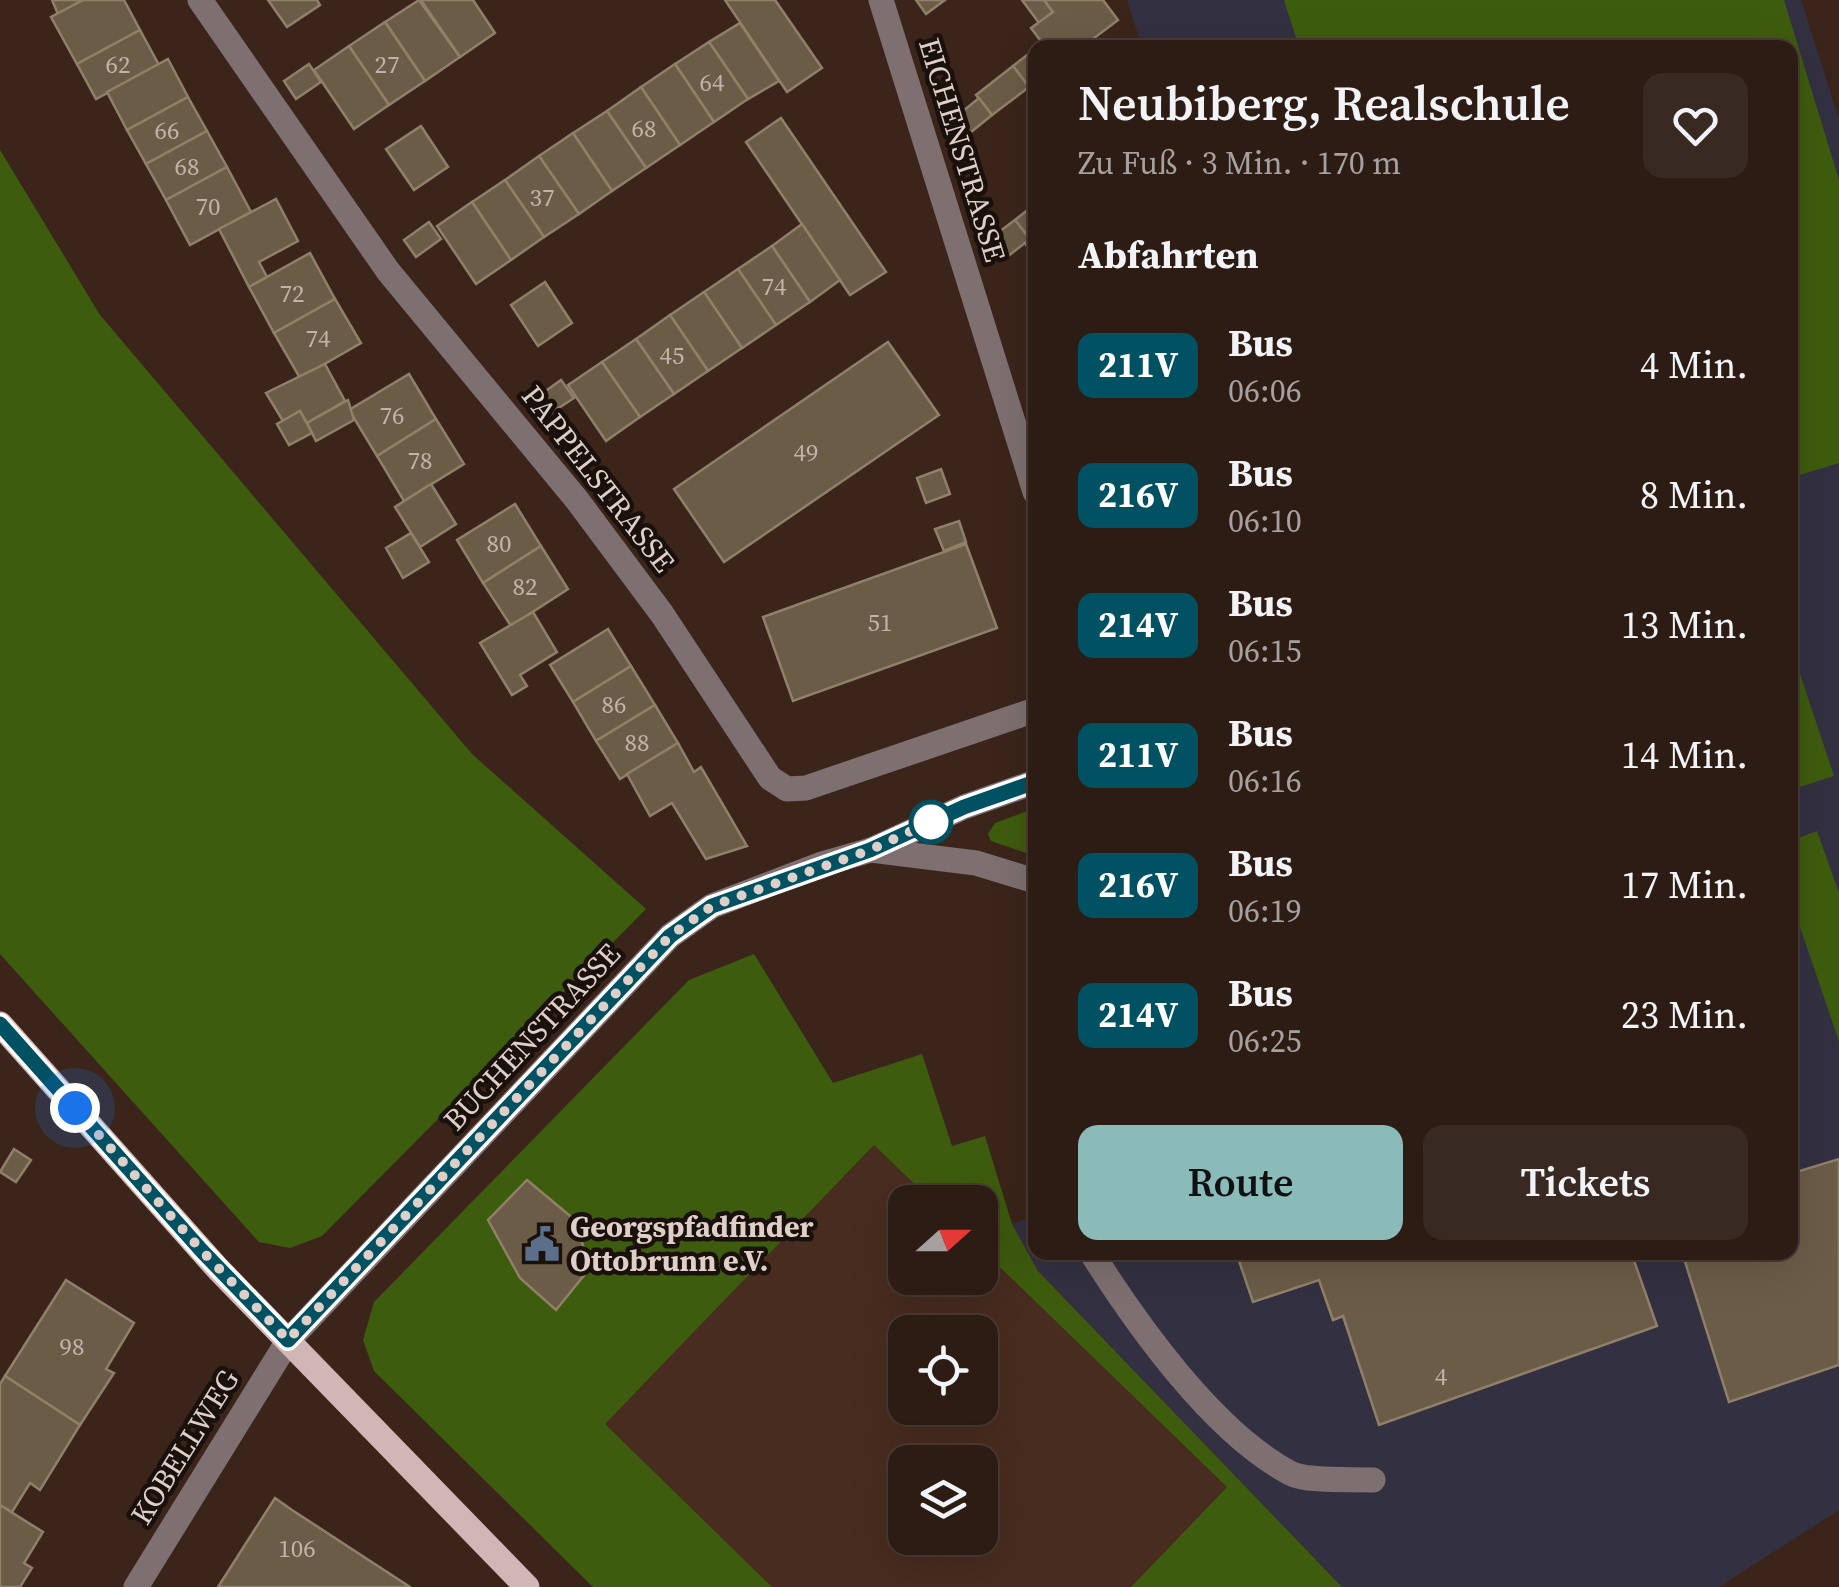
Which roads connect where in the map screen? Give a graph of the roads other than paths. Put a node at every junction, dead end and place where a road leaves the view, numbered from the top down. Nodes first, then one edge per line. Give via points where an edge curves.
1 (200, 0) edge
2 (881, 0) edge
3 (1028, 470) edge
4 (1028, 712) edge
5 (1028, 784) edge
6 (870, 850) junction
7 (1028, 878) edge
8 (0, 1024) edge
9 (1097, 1260) edge
10 (288, 1340) junction
11 (1373, 1480) dead end
12 (136, 1587) edge
13 (527, 1587) edge

1 - 4 street, PAPPELSTRASSE via 388,271 662,614 770,778 787,789 806,788
2 - 3 street, EICHENSTRASSE
5 - 6 street, BUCHENSTRASSE
6 - 7 street, BUCHENSTRASSE via 976,863
6 - 10 street, BUCHENSTRASSE via 712,906 670,936
8 - 10 main road
9 - 11 street via 1168,1360 1237,1434 1293,1475
10 - 12 street, KOBELLWEG
10 - 13 main road

